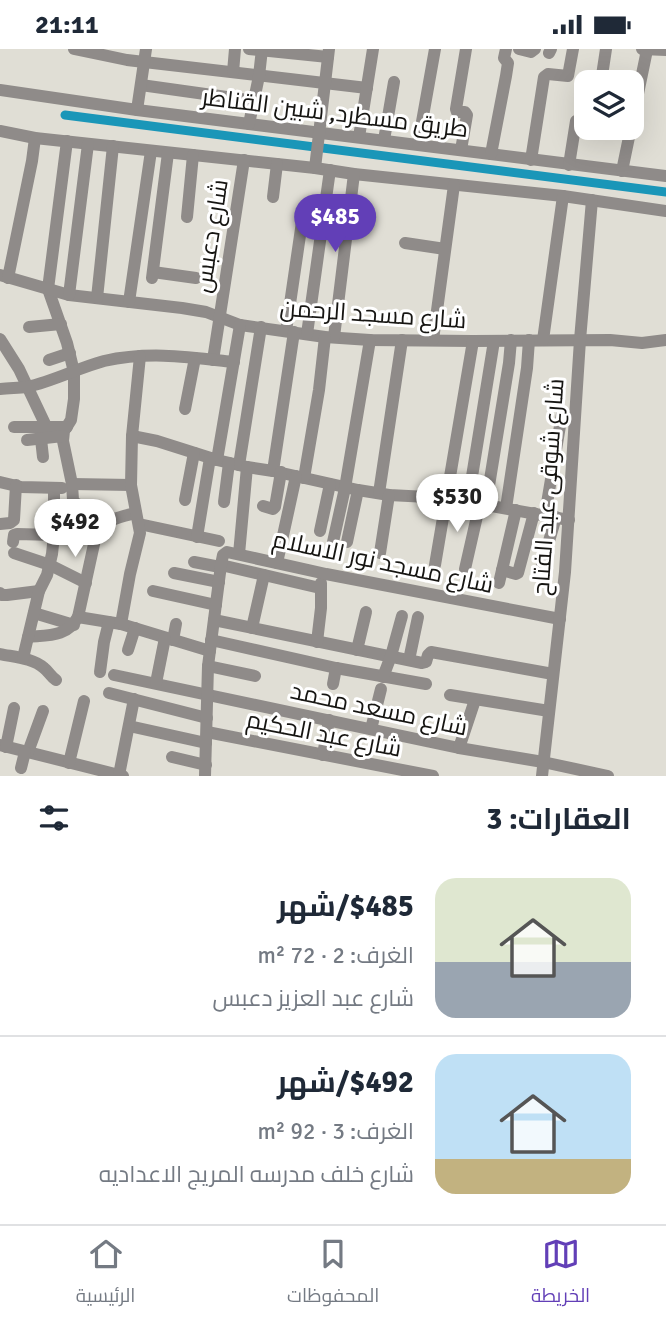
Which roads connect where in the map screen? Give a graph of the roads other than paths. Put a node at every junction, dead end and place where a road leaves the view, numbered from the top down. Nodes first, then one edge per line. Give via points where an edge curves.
1 (75, 49) edge
2 (235, 49) edge
3 (373, 49) edge
4 (435, 49) edge
5 (466, 49) edge
6 (506, 49) edge
7 (519, 49) edge
8 (535, 49) edge
9 (573, 49) edge
10 (606, 49) edge
11 (645, 49) edge
12 (258, 50) edge
13 (666, 50) edge
14 (329, 53) edge
15 (128, 54) edge
16 (145, 55) edge
17 (603, 70) edge
18 (233, 72) junction
19 (259, 76) junction
20 (394, 82) dead end
21 (326, 83) junction
22 (141, 85) junction
23 (367, 88) junction
24 (0, 90) edge
25 (254, 101) junction
26 (137, 110) junction
27 (249, 124) junction
28 (0, 131) edge
29 (574, 134) edge
30 (319, 136) junction
31 (359, 137) junction
32 (35, 138) junction
33 (384, 140) junction
34 (67, 141) junction
35 (88, 144) junction
36 (418, 144) junction
37 (113, 146) junction
38 (461, 150) junction
39 (151, 151) junction
40 (169, 153) junction
41 (491, 154) junction
42 (193, 155) junction
43 (244, 160) junction
44 (531, 160) junction
45 (316, 163) junction
46 (277, 164) junction
47 (569, 165) junction
48 (330, 170) junction
49 (622, 171) junction
50 (354, 174) junction
51 (666, 176) edge
52 (454, 184) junction
53 (563, 196) junction
54 (273, 197) dead end
55 (592, 200) junction
56 (666, 211) edge
57 (324, 214) junction
58 (187, 217) dead end
59 (405, 243) dead end
60 (445, 249) junction
61 (4, 277) edge
62 (195, 278) dead end
63 (48, 289) junction
64 (69, 295) junction
65 (97, 298) junction
66 (129, 302) junction
67 (220, 318) junction
68 (61, 324) junction
69 (240, 325) junction
70 (29, 327) dead end
71 (261, 327) junction
72 (296, 332) junction
73 (329, 337) junction
74 (370, 340) junction
75 (402, 340) junction
76 (433, 340) junction
77 (511, 340) junction
78 (529, 340) junction
79 (543, 340) junction
80 (580, 340) junction
81 (666, 340) edge
82 (472, 341) junction
83 (494, 341) junction
84 (1, 342) edge
85 (70, 353) junction
86 (140, 356) junction
87 (195, 358) junction
88 (49, 360) dead end
89 (213, 360) junction
90 (233, 362) junction
91 (74, 372) junction
92 (27, 387) junction
93 (0, 389) edge
94 (185, 409) dead end
95 (562, 414) dead end
96 (14, 427) dead end
97 (44, 432) junction
98 (65, 432) junction
99 (132, 436) junction
100 (27, 440) dead end
101 (194, 453) junction
102 (43, 457) dead end
103 (229, 463) junction
104 (277, 472) junction
105 (300, 477) junction
106 (0, 482) edge
107 (330, 484) junction
108 (16, 485) junction
109 (131, 485) junction
110 (72, 486) junction
111 (54, 488) junction
112 (345, 488) junction
113 (358, 490) junction
114 (384, 494) junction
115 (447, 498) junction
116 (185, 500) dead end
117 (224, 502) dead end
118 (478, 503) junction
119 (262, 506) dead end
120 (511, 509) junction
121 (551, 516) junction
122 (138, 518) junction
123 (110, 520) junction
124 (0, 524) edge
125 (320, 531) dead end
126 (54, 535) junction
127 (197, 537) junction
128 (219, 541) dead end
129 (333, 542) dead end
130 (347, 542) dead end
131 (380, 553) dead end
132 (239, 554) junction
133 (194, 562) dead end
134 (277, 563) junction
135 (50, 565) junction
136 (435, 565) dead end
137 (221, 566) junction
138 (465, 569) dead end
139 (540, 572) dead end
140 (174, 573) dead end
141 (326, 574) junction
142 (264, 575) junction
143 (86, 583) junction
144 (219, 583) junction
145 (320, 588) junction
146 (153, 590) dead end
147 (39, 591) junction
148 (0, 593) edge
149 (216, 605) junction
150 (366, 612) dead end
151 (34, 613) junction
152 (402, 615) dead end
153 (418, 617) dead end
154 (559, 619) junction
155 (214, 620) junction
156 (76, 621) junction
157 (115, 623) junction
158 (176, 624) dead end
159 (135, 628) junction
160 (252, 628) junction
161 (28, 637) junction
162 (169, 639) junction
163 (317, 642) junction
164 (210, 645) junction
165 (128, 650) dead end
166 (357, 650) junction
167 (0, 656) edge
168 (391, 656) junction
169 (23, 658) junction
170 (409, 660) junction
171 (208, 666) junction
172 (336, 668) junction
173 (100, 672) dead end
174 (553, 674) junction
175 (114, 675) dead end
176 (255, 676) dead end
177 (56, 680) dead end
178 (156, 683) junction
179 (382, 683) junction
180 (333, 684) dead end
181 (426, 684) dead end
182 (109, 693) dead end
183 (207, 694) junction
184 (450, 695) dead end
185 (134, 699) junction
186 (475, 699) junction
187 (84, 701) dead end
188 (14, 708) dead end
189 (43, 711) dead end
190 (549, 711) junction
191 (207, 718) junction
192 (330, 720) junction
193 (129, 726) junction
194 (372, 729) junction
195 (206, 738) junction
196 (3, 746) edge
197 (460, 748) junction
198 (27, 752) junction
199 (323, 755) junction
200 (172, 757) dead end
201 (542, 762) junction
202 (69, 763) junction
203 (21, 768) dead end
204 (205, 771) edge
205 (560, 771) edge
206 (121, 776) edge
207 (433, 776) edge
208 (541, 776) edge
209 (608, 776) edge

1 - 15 street
2 - 18 street
3 - 23 street
4 - 36 street
5 - 38 street via 456,109 467,114
6 - 41 street via 508,63
7 - 8 street
9 - 44 street via 569,74 545,75
10 - 17 street
11 - 13 street
11 - 49 street
12 - 14 street
12 - 19 street
14 - 21 street
15 - 16 street
16 - 18 street
16 - 22 street
18 - 19 street
19 - 21 street
19 - 25 street
20 - 33 street
21 - 23 street
21 - 30 street
22 - 25 street
22 - 26 street
23 - 31 street
24 - 26 street, طريق مسطرد, شبين القناطر
25 - 27 street
26 - 27 street, طريق مسطرد, شبين القناطر
27 - 30 street, طريق مسطرد, شبين القناطر
28 - 32 street
29 - 47 street
30 - 31 street, طريق مسطرد, شبين القناطر
30 - 45 street
31 - 33 street, طريق مسطرد, شبين القناطر
32 - 34 street
32 - 61 street
33 - 36 street, طريق مسطرد, شبين القناطر
34 - 35 street
34 - 63 street
35 - 37 street
35 - 64 street
36 - 38 street, طريق مسطرد, شبين القناطر
37 - 39 street
37 - 65 street
38 - 41 street, طريق مسطرد, شبين القناطر
39 - 40 street
39 - 66 street
40 - 42 street
40 - 62 street via 152,275
41 - 44 street, طريق مسطرد, شبين القناطر
42 - 43 street
42 - 58 street
43 - 46 street
43 - 67 street, شارع دعبس
44 - 47 street, طريق مسطرد, شبين القناطر
45 - 46 street
45 - 48 street
46 - 54 street
47 - 49 street, طريق مسطرد, شبين القناطر
48 - 50 street
48 - 57 street
49 - 51 street, طريق مسطرد, شبين القناطر
50 - 52 street
50 - 73 street
52 - 53 street
52 - 60 street
53 - 55 street
53 - 79 street
55 - 56 street
55 - 80 street, شارع شوقى عبد الفتاح
57 - 72 street
57 - 72 street via 303,215
59 - 60 street
60 - 76 street
61 - 63 street, شارع مسجد الرحمن
63 - 64 street, شارع مسجد الرحمن
63 - 68 street
64 - 65 street, شارع مسجد الرحمن
65 - 66 street, شارع مسجد الرحمن
66 - 67 street, شارع مسجد الرحمن
67 - 69 street, شارع مسجد الرحمن
67 - 89 street, شارع دعبس
68 - 70 street
68 - 85 street
69 - 71 street, شارع مسجد الرحمن
69 - 90 street
71 - 72 street, شارع مسجد الرحمن
71 - 103 street
72 - 73 street, شارع مسجد الرحمن
72 - 104 street
73 - 74 street, شارع مسجد الرحمن
73 - 105 street
74 - 75 street, شارع مسجد الرحمن
74 - 112 street
75 - 76 street, شارع مسجد الرحمن
75 - 114 street
76 - 82 street, شارع مسجد الرحمن
77 - 78 street, شارع مسجد الرحمن
77 - 83 street, شارع مسجد الرحمن
77 - 118 street
78 - 79 street, شارع مسجد الرحمن
78 - 120 street
79 - 80 street, شارع مسجد الرحمن
80 - 81 street, شارع مسجد الرحمن
80 - 121 street, شارع شوقى عبد الفتاح
82 - 83 street, شارع مسجد الرحمن
82 - 115 street
83 - 118 street
84 - 92 street
85 - 88 street
85 - 91 street
86 - 87 street
86 - 91 street
86 - 99 street
87 - 89 street
87 - 94 street
89 - 90 street
90 - 103 street
91 - 92 street
91 - 98 street via 74,399
92 - 93 street
92 - 97 street
95 - 121 street
96 - 97 street
97 - 98 street
97 - 100 street
97 - 102 street
98 - 110 street
99 - 101 street
99 - 109 street
101 - 103 street
101 - 116 street
103 - 104 street
103 - 117 street
103 - 127 street
103 - 132 street
104 - 105 street
104 - 119 street via 275,507
105 - 107 street
105 - 134 street
106 - 108 street
107 - 112 street
107 - 125 street
108 - 111 street
108 - 124 street via 14,520
109 - 110 street
109 - 122 street
110 - 111 street
110 - 123 street via 75,503
111 - 126 street
112 - 113 street
112 - 129 street
113 - 114 street
113 - 130 street
114 - 115 street
114 - 131 street
115 - 118 street
115 - 136 street
118 - 120 street
118 - 138 street
120 - 121 street
120 - 121 street via 501,577 519,573
121 - 139 street
121 - 154 street, شارع شوقى عبد الفتاح
122 - 123 street
122 - 127 street
122 - 157 street via 139,542
123 - 143 street via 96,535
126 - 135 street
126 - 135 street via 16,534 13,538 13,547
127 - 128 street
132 - 134 street, شارع مسجد نور الاسلام
132 - 137 street via 225,553
133 - 137 street
134 - 141 street, شارع مسجد نور الاسلام
135 - 143 street
135 - 147 street
137 - 142 street
137 - 144 street
140 - 144 street
141 - 145 street
141 - 154 street, شارع مسجد نور الاسلام
142 - 145 street
142 - 160 street
143 - 156 street
144 - 149 street
145 - 163 street
146 - 149 street
147 - 148 street
147 - 151 street
149 - 155 street
150 - 166 street
151 - 156 street
151 - 161 street
152 - 168 street
153 - 170 street
154 - 174 street, شارع شوقى عبد الفتاح
155 - 160 street
155 - 164 street
156 - 157 street
156 - 161 street via 63,633
157 - 159 street
157 - 173 street via 104,642
158 - 162 street
159 - 162 street
159 - 165 street
160 - 163 street
161 - 169 street
162 - 164 street
162 - 178 street
163 - 166 street
164 - 171 street
164 - 172 street
166 - 168 street
167 - 169 street
168 - 170 street
168 - 179 street
169 - 177 street via 38,663
170 - 174 street via 424,663 434,652
171 - 176 street
171 - 183 street
172 - 179 street
172 - 180 street
174 - 190 street, شارع شوقى عبد الفتاح
175 - 178 street, شارع مسعد محمد
178 - 183 street, شارع مسعد محمد
179 - 181 street
179 - 194 street
182 - 185 street
183 - 191 street
183 - 192 street, شارع مسعد محمد
184 - 186 street
185 - 191 street
185 - 193 street
186 - 190 street
186 - 197 street
187 - 202 street
188 - 196 street
189 - 198 street
190 - 201 street, شارع شوقى عبد الفتاح
191 - 195 street
192 - 194 street, شارع مسعد محمد
192 - 199 street
193 - 195 street, شارع عبد الحكيم
193 - 206 street
194 - 197 street, شارع مسعد محمد
195 - 199 street, شارع عبد الحكيم
195 - 204 street
196 - 198 street
197 - 201 street, شارع مسعد محمد
198 - 202 street
198 - 203 street
199 - 207 street, شارع عبد الحكيم
200 - 204 street
201 - 205 street, شارع مسعد محمد
201 - 208 street, شارع شوقى عبد الفتاح
202 - 206 street
205 - 209 street, شارع مسعد محمد

